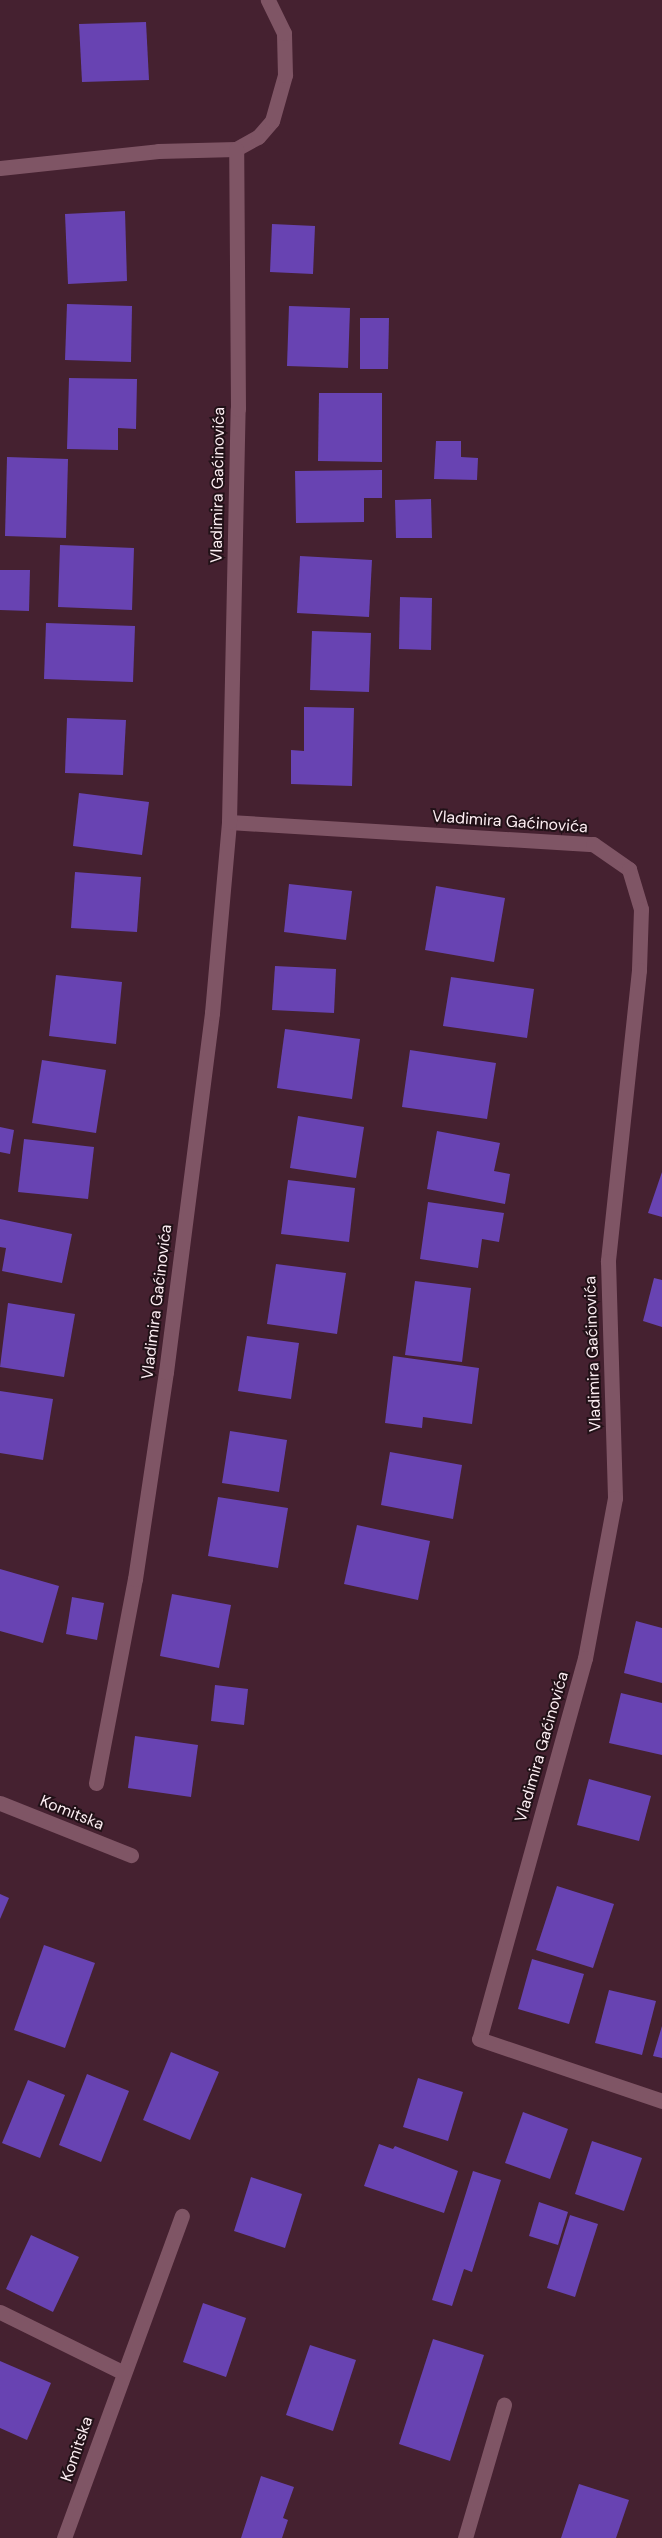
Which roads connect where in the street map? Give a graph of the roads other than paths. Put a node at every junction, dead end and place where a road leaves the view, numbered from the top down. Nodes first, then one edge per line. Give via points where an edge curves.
1 (268, 0) edge
2 (236, 149) junction
3 (0, 168) edge
4 (229, 822) junction
5 (96, 1783) dead end
6 (0, 1803) edge
7 (131, 1855) dead end
8 (662, 2101) edge
9 (182, 2216) dead end
10 (0, 2312) edge
11 (122, 2372) junction
12 (504, 2405) dead end
13 (64, 2538) edge
14 (466, 2538) edge

1 - 2 street via 284,33 285,75 272,121 258,138
2 - 3 street via 158,151
2 - 4 street, Vladimira Gaćinovića via 238,409
4 - 5 street, Vladimira Gaćinovića via 212,1014 163,1392 135,1579
4 - 8 street, Vladimira Gaćinovića via 594,844 629,869 640,918 639,970 608,1261 615,1498 585,1658 479,2039
6 - 7 street, Komitska
9 - 11 street, Komitska
10 - 11 street
11 - 13 street, Komitska
12 - 14 street

